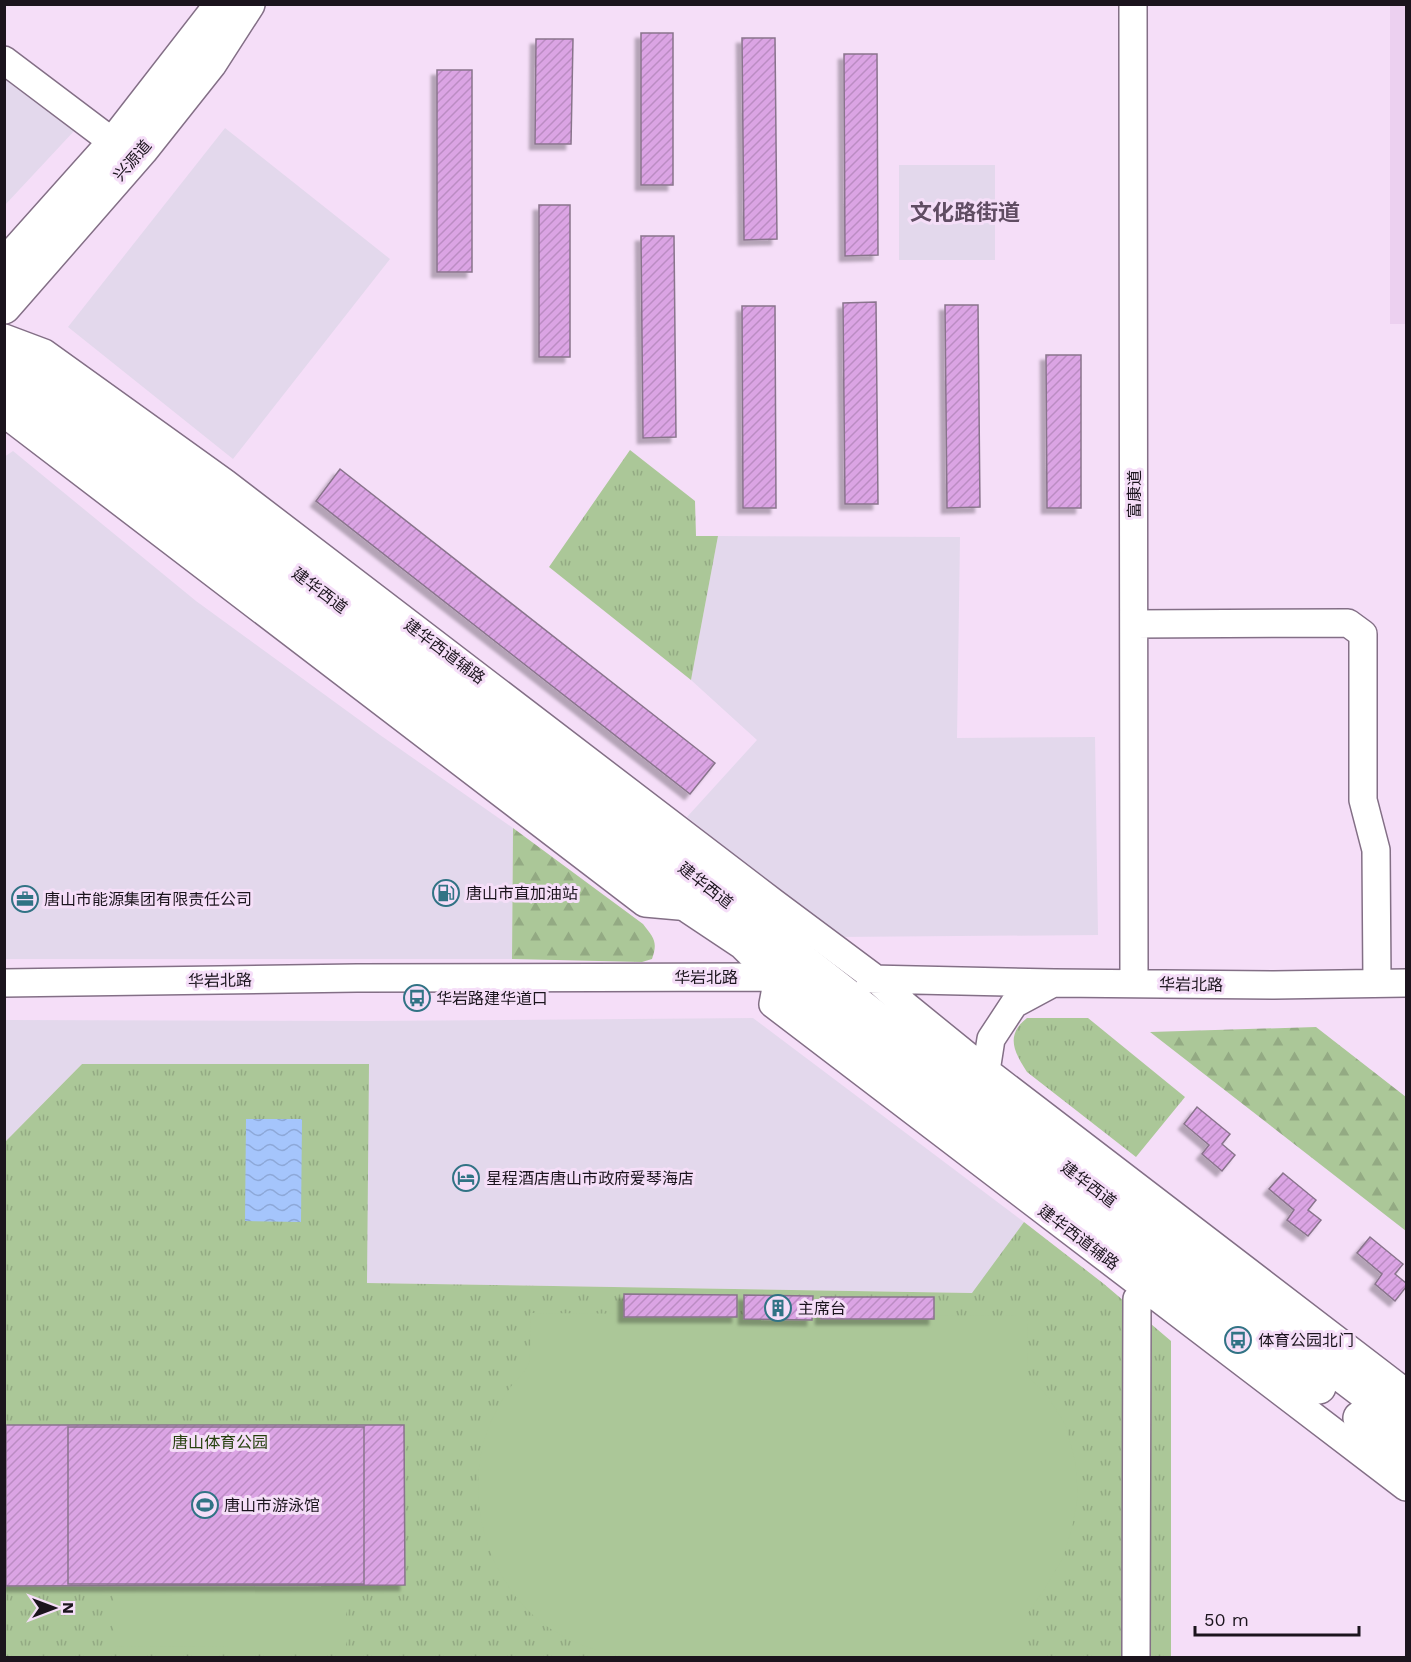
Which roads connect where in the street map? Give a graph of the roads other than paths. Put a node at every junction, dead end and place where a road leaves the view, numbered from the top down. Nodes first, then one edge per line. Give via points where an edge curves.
1 (222, 4) edge
2 (248, 4) edge
3 (1133, 4) edge
4 (4, 60) edge
5 (114, 143) junction
6 (4, 266) edge
7 (4, 307) edge
8 (4, 338) edge
9 (4, 347) edge
10 (4, 382) edge
11 (4, 413) edge
12 (1134, 624) junction
13 (690, 907) junction
14 (778, 977) junction
15 (823, 977) junction
16 (876, 979) junction
17 (4, 983) edge
18 (1054, 983) junction
19 (1134, 983) junction
20 (1377, 983) junction
21 (1407, 983) edge
22 (986, 1071) junction
23 (987, 1106) junction
24 (1137, 1299) dead end
25 (1407, 1393) edge
26 (1407, 1424) edge
27 (1407, 1453) edge
28 (1407, 1487) edge
29 (1136, 1658) edge

1 - 5 main road, 兴源道
2 - 7 main road, 兴源道 via 210,63 148,141
3 - 12 street, 富康道
4 - 5 street
5 - 6 main road, 兴源道
8 - 16 street, 建华西道辅路 via 44,353 225,483
9 - 15 main road, 建华西道
10 - 13 main road, 建华西道
11 - 13 street via 645,903
12 - 19 street, 富康道
12 - 20 street via 1348,623 1363,634 1363,800 1376,850
13 - 14 main road, 建华西道 via 744,943
14 - 15 street, 华岩北路
14 - 17 street, 华岩北路
14 - 27 main road, 建华西道
14 - 28 street, 建华西道辅路 via 773,1004
15 - 16 street, 华岩北路
15 - 23 main road, 建华西道
16 - 18 street, 华岩北路
16 - 22 street, 建华西道辅路
18 - 19 street, 华岩北路
18 - 22 street via 1014,1004 991,1039
19 - 20 street, 华岩北路
20 - 21 street, 华岩北路
22 - 23 street
22 - 25 street
23 - 26 main road, 建华西道
24 - 29 street

